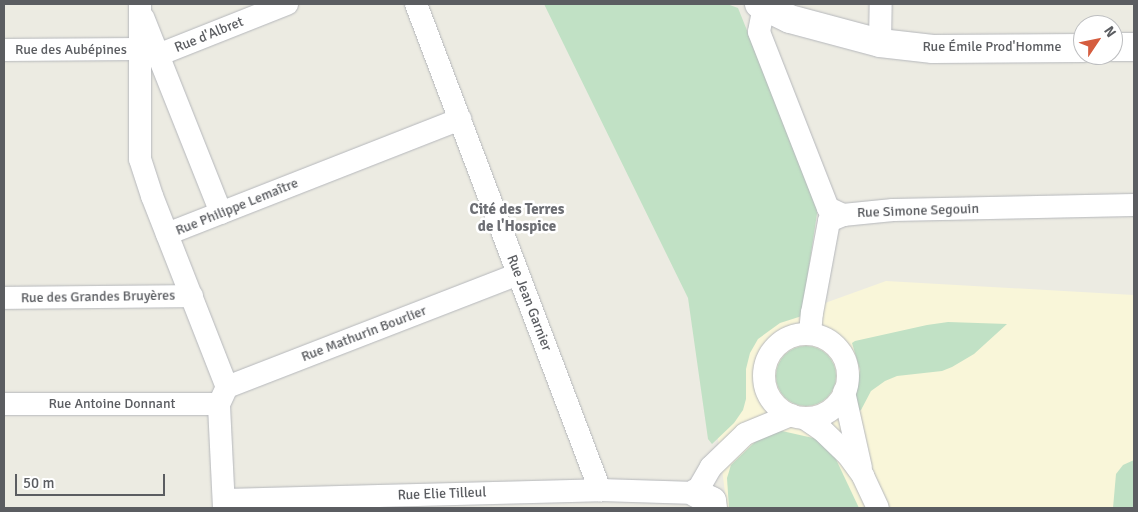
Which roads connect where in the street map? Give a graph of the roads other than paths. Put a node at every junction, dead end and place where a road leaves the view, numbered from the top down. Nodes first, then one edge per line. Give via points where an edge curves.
1 (287, 4) edge
2 (416, 4) edge
3 (881, 4) edge
4 (761, 5) edge
5 (140, 6) edge
6 (880, 43) junction
7 (1073, 48) edge
8 (4, 50) edge
9 (148, 52) junction
10 (460, 119) junction
11 (1134, 205) edge
12 (221, 213) junction
13 (843, 214) junction
14 (167, 234) junction
15 (518, 274) junction
16 (192, 296) junction
17 (4, 298) edge
18 (810, 334) junction
19 (764, 384) junction
20 (844, 392) junction
21 (223, 395) junction
22 (4, 404) edge
23 (797, 417) junction
24 (745, 434) junction
25 (863, 476) junction
26 (600, 490) junction
27 (704, 501) edge
28 (224, 504) edge
29 (878, 508) edge

1 - 9 street, Rue d'Albret
2 - 10 street, Rue Jean Garnier
3 - 6 street
4 - 6 street, Rue Émile Prod'Homme via 790,19
4 - 13 street, Rue Simone Segouin via 759,32 828,208
5 - 9 street
6 - 7 street, Rue Émile Prod'Homme via 933,49
8 - 9 street, Rue des Aubépines
9 - 12 street
9 - 14 street via 140,159
10 - 12 street, Rue Philippe Lemaître
10 - 15 street, Rue Jean Garnier
11 - 13 street, Rue Simone Segouin
12 - 14 street, Rue Philippe Lemaître
13 - 18 street via 829,221
14 - 16 street, Rue Philippe Lemaître
15 - 21 street, Rue Mathurin Bourlier
15 - 26 street, Rue Jean Garnier
16 - 17 street, Rue des Grandes Bruyères
16 - 21 street, Rue Philippe Lemaître
18 - 19 street via 790,336 773,349 764,368
18 - 20 street via 831,342 844,357 848,376
19 - 23 street via 774,403
19 - 24 street
20 - 23 street via 831,410 823,415
20 - 25 street
21 - 22 street, Rue Antoine Donnant
21 - 28 street, Rue Elie Tilleul
23 - 24 street
23 - 25 street via 822,430
24 - 27 street via 711,467
25 - 29 street
26 - 27 street, Rue Elie Tilleul
26 - 28 street, Rue Elie Tilleul

